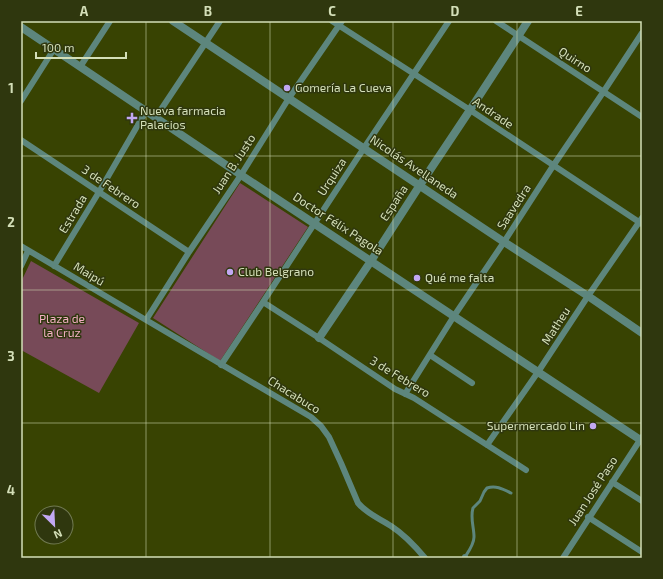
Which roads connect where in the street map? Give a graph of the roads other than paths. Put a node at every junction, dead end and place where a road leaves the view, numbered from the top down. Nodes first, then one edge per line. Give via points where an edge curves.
1 (110, 21) edge
2 (173, 21) edge
3 (220, 21) edge
4 (332, 21) edge
5 (449, 21) edge
6 (496, 21) edge
7 (528, 21) edge
8 (340, 23) edge
9 (21, 27) edge
10 (642, 33) edge
11 (518, 36) junction
12 (205, 43) junction
13 (54, 49) junction
14 (80, 67) junction
15 (414, 74) junction
16 (604, 92) junction
17 (289, 98) junction
18 (21, 102) edge
19 (470, 110) junction
20 (146, 111) junction
21 (642, 117) edge
22 (156, 118) junction
23 (21, 140) edge
24 (364, 148) junction
25 (553, 166) junction
26 (241, 175) junction
27 (420, 185) junction
28 (99, 192) junction
29 (641, 221) edge
30 (315, 224) junction
31 (504, 242) junction
32 (21, 246) edge
33 (28, 251) junction
34 (189, 252) junction
35 (371, 261) junction
36 (21, 266) edge
37 (54, 266) junction
38 (588, 296) junction
39 (263, 302) junction
40 (454, 316) junction
41 (146, 320) junction
42 (642, 333) edge
43 (318, 338) junction
44 (430, 355) junction
45 (221, 365) junction
46 (538, 372) junction
47 (472, 383) dead end
48 (405, 394) junction
49 (641, 439) edge
50 (487, 445) junction
51 (526, 470) dead end
52 (612, 482) junction
53 (511, 493) dead end
54 (642, 501) edge
55 (588, 517) junction
56 (642, 552) edge
57 (425, 558) edge
58 (465, 558) edge
59 (563, 558) edge

1 - 14 street
2 - 12 street, Nicolás Avellaneda
3 - 12 street
4 - 8 street, Andrade
5 - 15 street, Urquiza
6 - 11 street, Quirno
7 - 11 street, España
8 - 15 street, Andrade
8 - 17 street, Juan B. Justo
9 - 13 street, Doctor Félix Pagola
10 - 16 street, Saavedra
11 - 16 street, Quirno
11 - 19 street, España
12 - 17 street, Nicolás Avellaneda
12 - 22 street
13 - 14 street, Doctor Félix Pagola
13 - 18 street
14 - 20 street, Doctor Félix Pagola
15 - 19 street, Andrade
15 - 24 street, Urquiza
16 - 21 street, Quirno
16 - 25 street, Saavedra
17 - 24 street, Nicolás Avellaneda
17 - 26 street, Juan B. Justo
19 - 25 street, Andrade
19 - 27 street, España
20 - 22 street, Doctor Félix Pagola
20 - 28 street, Estrada
22 - 26 street, Doctor Félix Pagola
23 - 28 street, 3 de Febrero
24 - 27 street, Nicolás Avellaneda
24 - 30 street, Urquiza
25 - 29 street, Andrade
25 - 31 street, Saavedra
26 - 30 street, Doctor Félix Pagola
26 - 34 street, Juan B. Justo
27 - 31 street, Nicolás Avellaneda
27 - 35 street, España
28 - 34 street, 3 de Febrero
28 - 37 street, Estrada
29 - 38 street, Matheu
30 - 35 street, Doctor Félix Pagola
30 - 39 street, Urquiza
31 - 38 street, Nicolás Avellaneda
31 - 40 street, Saavedra
32 - 33 street, Maipú
33 - 36 street
33 - 37 street, Maipú
34 - 41 street, Juan B. Justo
35 - 40 street, Doctor Félix Pagola
35 - 43 street, España
37 - 41 street, Maipú
38 - 42 street, Nicolás Avellaneda
38 - 46 street, Matheu
39 - 43 street, 3 de Febrero
39 - 45 street, Urquiza
40 - 44 street, Saavedra
40 - 46 street, Doctor Félix Pagola
41 - 45 street, Chacabuco
43 - 48 street, 3 de Febrero
44 - 47 street
44 - 48 street, Saavedra
45 - 57 street, Chacabuco via 317,422 329,438 362,508 403,534
46 - 49 street, Doctor Félix Pagola
46 - 50 street, Matheu
48 - 50 street, 3 de Febrero
49 - 52 street, Juan José Paso
50 - 51 street, 3 de Febrero
52 - 54 street
52 - 55 street, Juan José Paso
53 - 58 lane via 495,486 487,488 484,492 473,508 474,536
55 - 56 street
55 - 59 street, Juan José Paso

